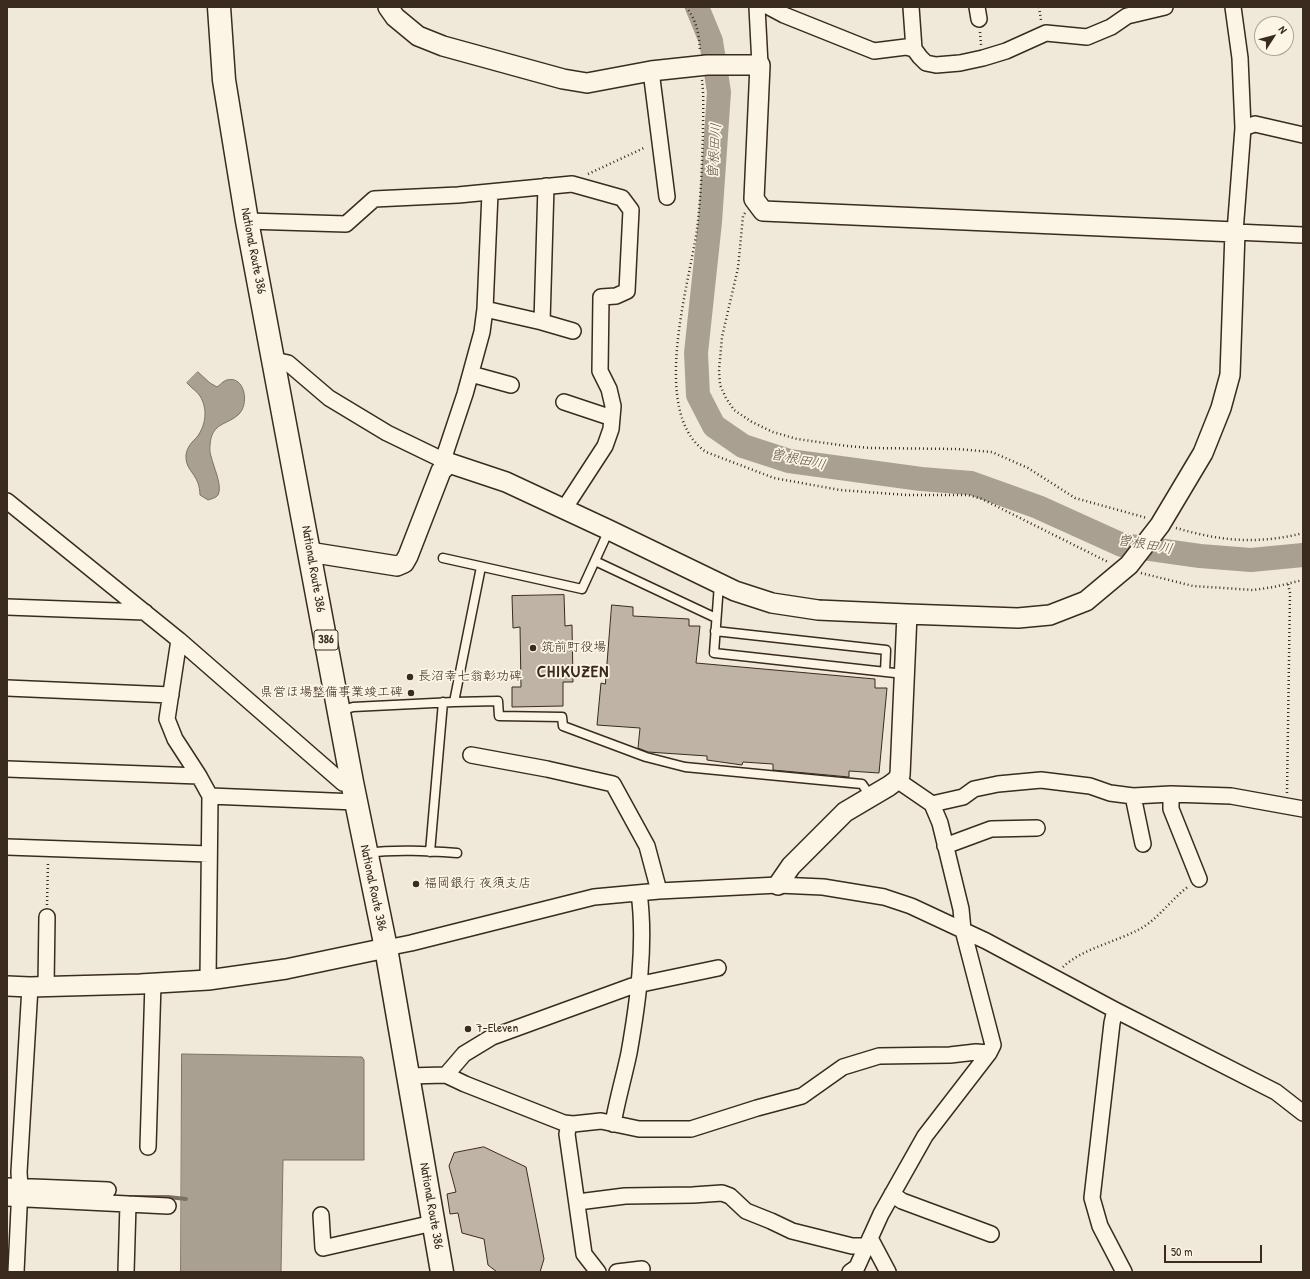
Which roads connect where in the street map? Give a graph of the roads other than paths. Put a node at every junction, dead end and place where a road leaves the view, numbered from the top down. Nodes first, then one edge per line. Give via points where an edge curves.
1 (219, 7) edge
2 (388, 7) edge
3 (757, 7) edge
4 (768, 7) edge
5 (911, 7) edge
6 (1165, 7) edge
7 (1233, 7) edge
8 (914, 49) junction
9 (753, 65) junction
10 (651, 71) junction
11 (1242, 128) junction
12 (1303, 135) edge
13 (546, 186) junction
14 (490, 192) junction
15 (666, 197) dead end
16 (247, 221) junction
17 (1235, 232) junction
18 (1303, 235) edge
19 (485, 309) junction
20 (542, 322) junction
21 (573, 331) dead end
22 (274, 360) junction
23 (471, 374) junction
24 (511, 385) dead end
25 (564, 402) dead end
26 (612, 418) junction
27 (447, 462) junction
28 (7, 501) edge
29 (564, 509) junction
30 (609, 530) junction
31 (309, 552) junction
32 (442, 558) dead end
33 (595, 561) junction
34 (482, 568) junction
35 (719, 583) junction
36 (7, 607) edge
37 (144, 612) junction
38 (907, 614) junction
39 (716, 618) junction
40 (715, 631) junction
41 (179, 640) junction
42 (885, 672) junction
43 (904, 674) junction
44 (7, 688) edge
45 (171, 695) junction
46 (443, 702) junction
47 (454, 702) junction
48 (339, 711) junction
49 (471, 755) dead end
50 (7, 769) edge
51 (199, 776) junction
52 (897, 780) junction
53 (354, 792) junction
54 (1171, 794) junction
55 (210, 796) junction
56 (1133, 796) junction
57 (871, 797) junction
58 (932, 804) junction
59 (1303, 809) edge
60 (1037, 828) dead end
61 (1142, 844) dead end
62 (945, 846) junction
63 (7, 847) edge
64 (430, 852) junction
65 (366, 853) junction
66 (457, 853) dead end
67 (208, 854) junction
68 (1199, 879) road end
69 (778, 885) junction
70 (659, 891) junction
71 (639, 893) junction
72 (47, 917) road end
73 (963, 930) junction
74 (386, 948) junction
75 (718, 968) dead end
76 (208, 980) junction
77 (153, 983) junction
78 (638, 985) junction
79 (7, 986) edge
80 (38, 987) junction
81 (1115, 1010) junction
82 (989, 1053) junction
83 (446, 1075) junction
84 (408, 1076) junction
85 (1302, 1112) edge
86 (569, 1124) junction
87 (613, 1124) junction
88 (148, 1147) dead end
89 (108, 1190) dead end
90 (13, 1193) edge
91 (892, 1194) junction
92 (578, 1202) junction
93 (128, 1204) junction
94 (168, 1206) dead end
95 (321, 1215) dead end
96 (433, 1223) junction
97 (991, 1234) dead end
98 (868, 1242) junction
99 (642, 1269) dead end
100 (16, 1272) edge
101 (126, 1272) edge
102 (442, 1272) edge
103 (598, 1272) edge
104 (617, 1272) edge
105 (850, 1272) edge
106 (888, 1272) edge
107 (1124, 1272) edge

1 - 16 highway, National Route 386 / 386 via 224,80
2 - 10 street via 395,18 418,36 475,55 563,79 587,83
3 - 9 street
4 - 8 street via 874,51 906,47
5 - 8 street
6 - 8 street via 1127,16 1112,27 1087,37 1046,33 1006,51 960,63 926,63
7 - 11 street via 1240,58
9 - 10 street via 704,65
9 - 17 street via 754,199 763,211
10 - 15 street
11 - 12 street via 1255,124
11 - 17 street
13 - 14 street
13 - 20 street
13 - 26 street via 572,184 622,198 631,210 627,292 601,297 600,371 609,389 613,406
14 - 16 street via 374,199 346,224
14 - 19 street
16 - 22 highway, National Route 386 / 386
17 - 18 street
17 - 38 street via 1230,375 1221,408 1203,453 1161,523 1127,567 1086,601 1050,615 1018,618
19 - 20 street
19 - 23 street
20 - 21 street
22 - 27 street via 288,363 329,398 387,434
22 - 31 highway, National Route 386 / 386
23 - 24 street
23 - 27 street via 446,451
25 - 26 street
26 - 29 street via 605,446
27 - 29 street via 506,482
27 - 31 street via 404,563 397,566
28 - 37 street
29 - 30 street
30 - 33 lane
30 - 35 street
31 - 48 highway, National Route 386 / 386
32 - 34 lane
33 - 34 lane via 582,589
33 - 39 lane
34 - 47 lane
35 - 38 street via 772,603 818,610
35 - 39 lane
36 - 37 street
37 - 41 street
38 - 43 street
39 - 40 lane
40 - 42 lane via 714,653
40 - 42 lane via 886,650
41 - 45 street
41 - 53 street
42 - 43 lane
43 - 52 street via 900,775
44 - 45 street
45 - 51 street via 167,719 175,739
46 - 47 lane
46 - 48 lane via 353,707
46 - 64 lane
47 - 57 lane via 498,701 499,716 562,717 563,726 646,757 685,767 862,784
48 - 53 highway, National Route 386 / 386
49 - 70 street via 613,784 647,846
50 - 51 street
51 - 55 street
52 - 57 street
52 - 58 street
53 - 55 street
53 - 65 highway, National Route 386 / 386
54 - 56 street
54 - 59 street via 1231,796
54 - 68 street via 1171,808
55 - 67 street
56 - 58 street via 1110,793 1090,786 1041,780 974,789 963,797
56 - 61 street
57 - 69 street via 845,812 791,866
58 - 62 street via 940,823
60 - 62 street via 991,829
62 - 73 street via 961,909
63 - 67 street
64 - 65 lane
64 - 66 lane
65 - 74 highway, National Route 386 / 386
67 - 76 street
69 - 70 street
69 - 73 street via 823,887 884,897
70 - 71 street
71 - 74 street via 594,897
71 - 78 street via 643,936
72 - 80 street
73 - 81 street
73 - 82 street via 993,1045
74 - 76 street via 286,969
74 - 84 highway, National Route 386 / 386
75 - 78 street
76 - 77 street
77 - 80 street
77 - 88 street
78 - 83 street via 492,1037 464,1054
78 - 87 street via 629,1053
79 - 80 street
80 - 90 street via 19,1172
81 - 85 street via 1276,1092
81 - 107 street via 1092,1198 1100,1226
82 - 87 street via 879,1056 843,1067 802,1096 691,1130 639,1129
82 - 91 street via 925,1136
83 - 84 street
83 - 86 street
84 - 96 highway, National Route 386 / 386
86 - 87 street via 601,1121
86 - 92 street via 568,1134
89 - 90 street
90 - 93 street
90 - 100 street
91 - 97 street via 902,1201
91 - 98 street
92 - 98 street via 625,1196 722,1193 730,1196 746,1211 792,1230 852,1246
92 - 103 street via 584,1254
93 - 94 street
93 - 101 street
95 - 96 street via 323,1248
96 - 102 highway, National Route 386 / 386
98 - 105 street via 857,1266
98 - 106 street
99 - 104 street

